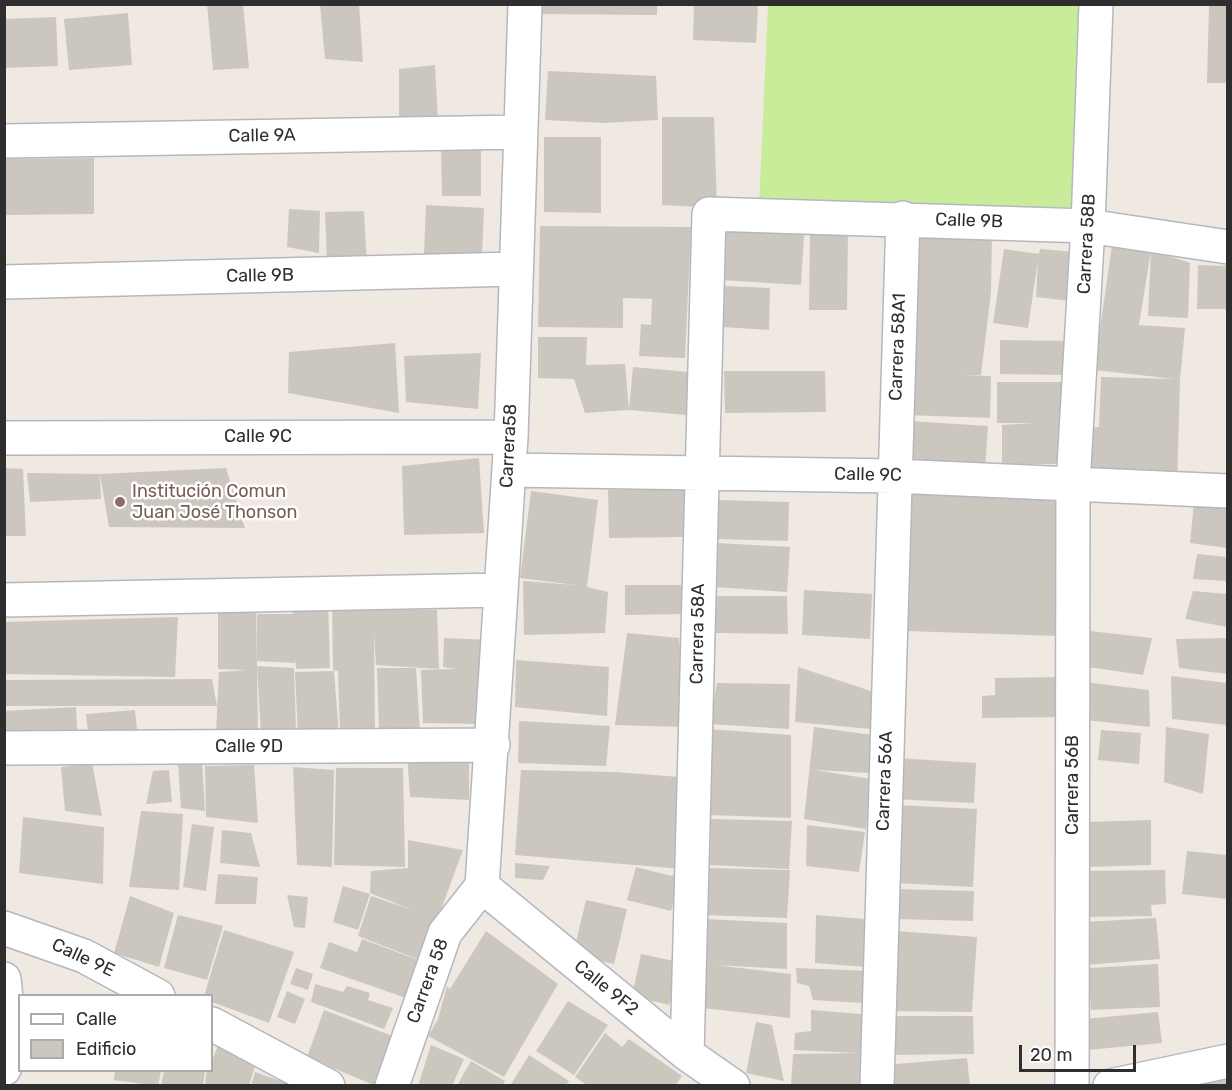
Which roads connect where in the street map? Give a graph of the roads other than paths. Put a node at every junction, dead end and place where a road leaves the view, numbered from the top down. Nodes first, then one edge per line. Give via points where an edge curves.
1 (525, 4) edge
2 (1096, 4) edge
3 (519, 132) junction
4 (4, 141) edge
5 (709, 214) joint
6 (903, 218) junction
7 (1088, 226) junction
8 (1227, 247) edge
9 (514, 269) junction
10 (4, 282) edge
11 (511, 437) junction
12 (4, 438) edge
13 (508, 470) junction
14 (702, 472) junction
15 (894, 476) junction
16 (1073, 484) junction
17 (1227, 491) edge
18 (501, 590) junction
19 (4, 600) edge
20 (493, 745) junction
21 (4, 748) edge
22 (482, 886) junction
23 (4, 928) edge
24 (4, 979) edge
25 (154, 994) edge
26 (213, 1025) edge
27 (687, 1054) junction
28 (1227, 1061) edge
29 (4, 1069) edge
30 (328, 1086) edge
31 (392, 1086) edge
32 (733, 1086) edge
33 (877, 1086) edge
34 (1072, 1086) edge
35 (1110, 1086) edge

1 - 3 street, Carrera58
2 - 7 street, Carrera 58B
3 - 4 street, Calle 9A
3 - 9 street, Carrera58
5 - 6 street, Calle 9B
5 - 14 street, Carrera 58A
6 - 7 street, Calle 9B
6 - 15 street, Carrera 58A1
7 - 8 street, Calle 9B
7 - 16 street, Carrera 58B
9 - 10 street, Calle 9B
9 - 11 street, Carrera58
11 - 12 street, Calle 9C
11 - 13 street, Carrera58
13 - 14 street, Calle 9C
13 - 18 street, Carrera58
14 - 15 street, Calle 9C
14 - 27 street, Carrera 58A
15 - 16 street, Calle 9C
15 - 33 street, Carrera 56A
16 - 17 street, Calle 9C
16 - 34 street, Carrera 56B
18 - 19 street
18 - 20 street, Carrera58
20 - 21 street, Calle 9D
20 - 22 street, Carrera58
22 - 27 street, Calle 9F2
22 - 31 street, Carrera 58 via 445,933
23 - 25 street, Calle 9E via 84,956
24 - 29 street via 11,1049
26 - 30 street
27 - 32 street, Calle 9F2
28 - 35 street

